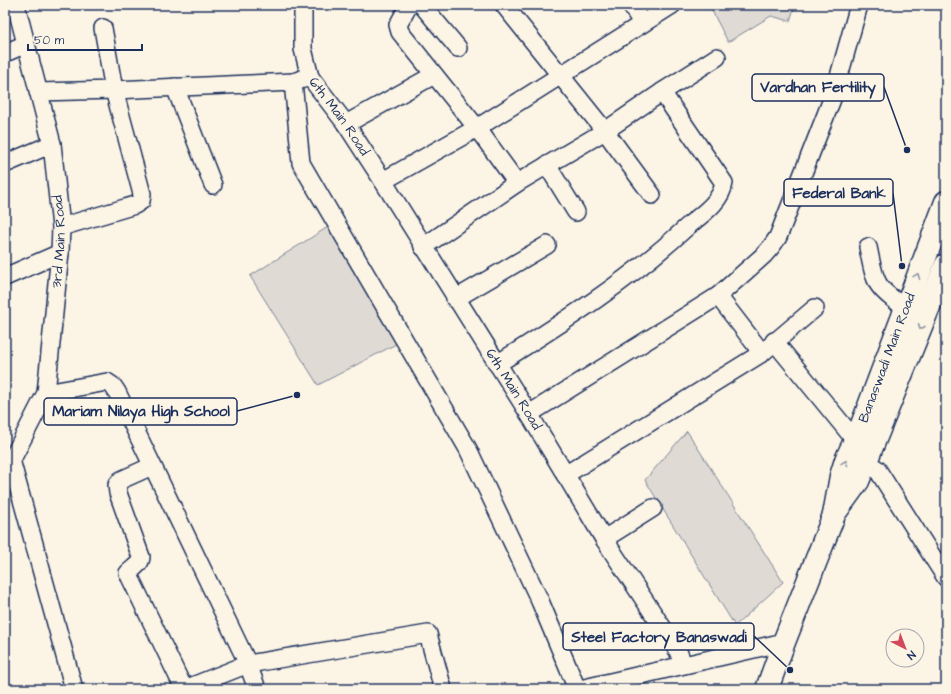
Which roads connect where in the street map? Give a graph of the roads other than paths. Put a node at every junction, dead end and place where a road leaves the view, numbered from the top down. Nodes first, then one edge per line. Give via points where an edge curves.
1 (16, 5) edge
2 (303, 5) edge
3 (409, 5) edge
4 (422, 5) edge
5 (504, 5) edge
6 (631, 5) edge
7 (672, 5) edge
8 (859, 5) edge
9 (642, 23) junction
10 (103, 28) dead end
11 (26, 44) junction
12 (458, 48) dead end
13 (5, 53) edge
14 (717, 57) dead end
15 (434, 75) junction
16 (562, 75) junction
17 (310, 77) junction
18 (293, 82) junction
19 (175, 87) junction
20 (114, 90) junction
21 (38, 92) junction
22 (662, 92) junction
23 (346, 124) junction
24 (477, 128) junction
25 (605, 131) junction
26 (52, 144) junction
27 (5, 164) edge
28 (547, 165) junction
29 (383, 182) junction
30 (517, 183) junction
31 (213, 185) dead end
32 (652, 194) dead end
33 (946, 202) edge
34 (576, 212) dead end
35 (61, 227) junction
36 (547, 245) dead end
37 (423, 247) junction
38 (868, 247) dead end
39 (60, 253) junction
40 (946, 265) edge
41 (5, 277) edge
42 (718, 296) junction
43 (456, 299) junction
44 (906, 307) junction
45 (815, 308) dead end
46 (768, 347) junction
47 (497, 364) junction
48 (46, 393) junction
49 (529, 414) junction
50 (855, 440) junction
51 (866, 463) junction
52 (8, 466) edge
53 (152, 466) junction
54 (565, 475) junction
55 (653, 508) dead end
56 (834, 515) junction
57 (604, 539) junction
58 (946, 578) edge
59 (784, 642) junction
60 (248, 664) junction
61 (683, 664) junction
62 (74, 689) edge
63 (184, 689) edge
64 (257, 689) edge
65 (443, 689) edge
66 (579, 689) edge
67 (767, 689) edge

1 - 11 street, 3rd Main Road
2 - 17 street via 303,49
3 - 15 street via 398,25 400,32
4 - 12 street
5 - 16 street
6 - 9 street
7 - 9 street
8 - 42 street via 834,94 778,237 764,255
9 - 16 street
10 - 20 street
11 - 13 street
11 - 21 street, 3rd Main Road
14 - 22 street
15 - 23 street
15 - 24 street
16 - 24 street
16 - 25 street
17 - 18 street, 6th Main Road
17 - 23 street, 6th Main Road
18 - 19 street
18 - 66 street, 6th Main Road via 301,163 468,449
19 - 20 street
19 - 31 street
20 - 21 street
20 - 35 street via 142,194 141,201
21 - 26 street, 3rd Main Road
22 - 25 street
22 - 47 street via 724,183 722,192 712,205 620,283
23 - 29 street, 6th Main Road
24 - 29 street
24 - 30 street
25 - 28 street
25 - 32 street
26 - 27 street
26 - 35 street, 3rd Main Road
28 - 30 street
28 - 34 street
29 - 37 street, 6th Main Road
30 - 37 street
44 -> 33 main road, Banaswadi Main Road
35 - 39 street, 3rd Main Road
36 - 43 street
37 - 43 street, 6th Main Road
38 - 44 street via 877,284 890,297
39 - 41 street
39 - 48 street, 3rd Main Road
40 -> 51 main road, Banaswadi Main Road
42 - 46 street
42 - 49 street
43 - 47 street, 6th Main Road
44 - 50 main road, Banaswadi Main Road
45 - 46 street
46 - 50 street
46 - 54 street
47 - 49 street, 6th Main Road
48 - 52 street, 3rd Main Road
48 - 53 street via 107,382 113,386
49 - 54 street, 6th Main Road
56 -> 50 main road, Banaswadi Main Road via 841,476
51 - 56 main road, Banaswadi Main Road via 858,481
51 - 58 street via 877,469
52 - 62 street
53 - 60 street
53 - 63 street via 121,480 117,485 141,557 140,563 128,572
54 - 57 street, 6th Main Road
55 - 57 street
56 - 59 main road, Banaswadi Main Road
57 - 61 street, 6th Main Road via 678,651
59 - 61 street
59 - 67 main road, Banaswadi Main Road
60 - 63 street
60 - 64 street
60 - 65 street via 428,634
61 - 66 street

